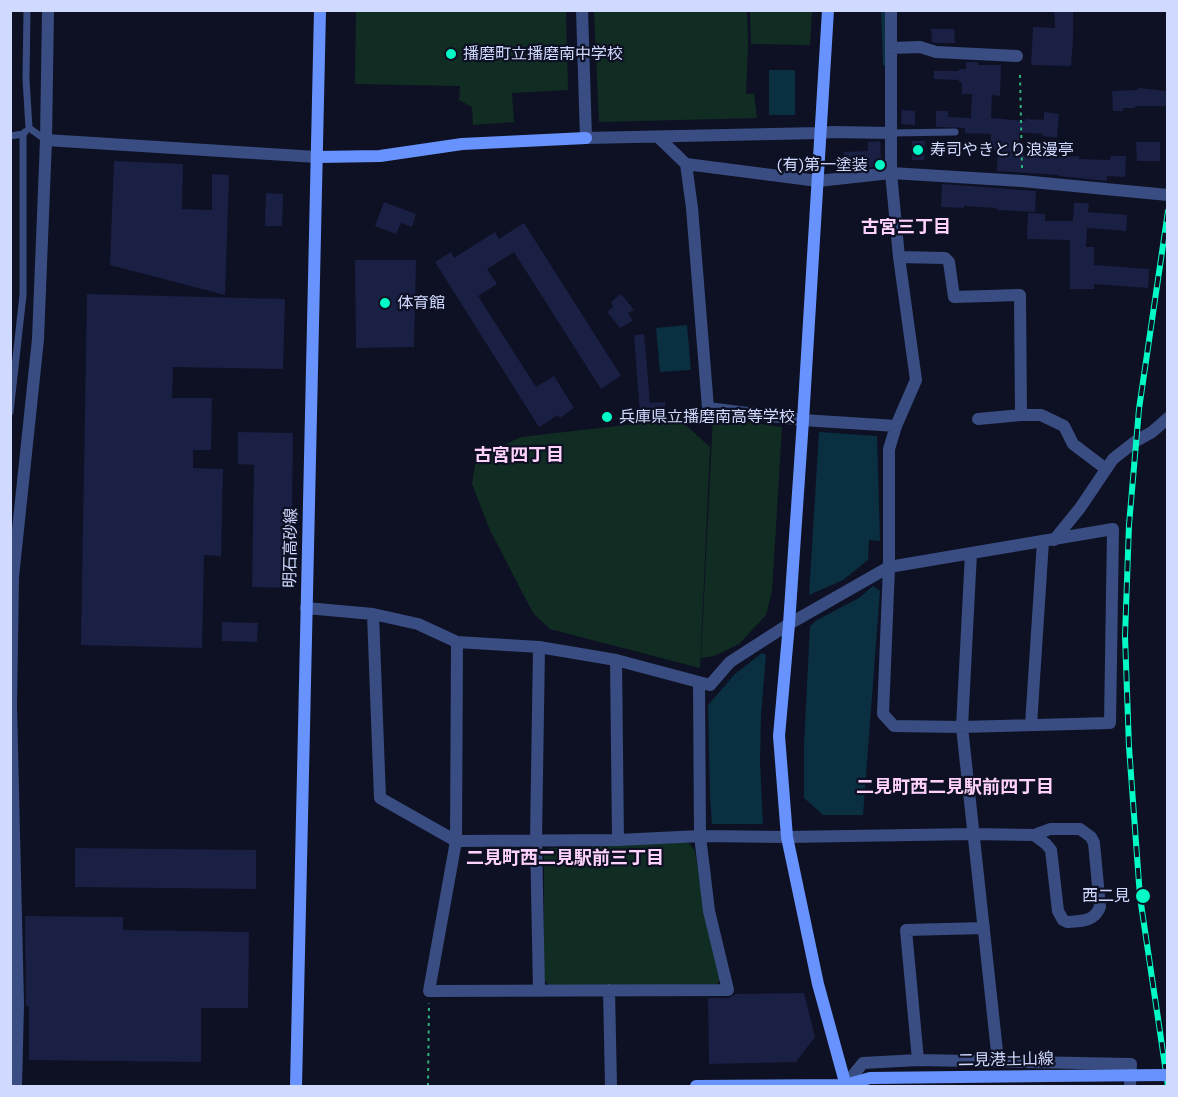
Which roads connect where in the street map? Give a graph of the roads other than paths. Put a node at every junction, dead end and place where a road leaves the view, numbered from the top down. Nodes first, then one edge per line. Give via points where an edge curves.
1 (27, 10) edge
2 (48, 10) edge
3 (320, 10) edge
4 (582, 10) edge
5 (828, 10) edge
6 (891, 10) edge
7 (891, 48) junction
8 (1017, 56) dead end
9 (29, 128) junction
10 (955, 132) dead end
11 (819, 133) junction
12 (891, 133) junction
13 (23, 134) junction
14 (10, 135) edge
15 (658, 137) junction
16 (586, 138) junction
17 (46, 141) junction
18 (316, 157) junction
19 (686, 164) junction
20 (891, 173) junction
21 (818, 181) junction
22 (1167, 192) edge
23 (899, 257) junction
24 (10, 412) edge
25 (1021, 415) junction
26 (1167, 418) edge
27 (978, 419) dead end
28 (803, 420) junction
29 (896, 426) junction
30 (1106, 469) junction
31 (1049, 540) junction
32 (971, 553) junction
33 (890, 567) junction
34 (306, 608) junction
35 (373, 614) junction
36 (789, 624) junction
37 (457, 642) junction
38 (539, 647) junction
39 (616, 660) junction
40 (699, 682) junction
41 (1032, 725) junction
42 (962, 727) junction
43 (973, 834) junction
44 (1034, 835) junction
45 (700, 836) junction
46 (787, 837) junction
47 (536, 839) junction
48 (618, 840) junction
49 (456, 841) junction
50 (984, 928) junction
51 (609, 990) junction
52 (539, 991) junction
53 (918, 1060) junction
54 (998, 1061) junction
55 (1167, 1075) edge
56 (16, 1086) edge
57 (296, 1086) edge
58 (611, 1086) edge
59 (696, 1086) edge
60 (848, 1086) edge
61 (1130, 1086) edge

1 - 9 lane
2 - 17 street
3 - 18 main road, 明石高砂線
4 - 16 street
5 - 11 main road
6 - 7 street
7 - 8 street
7 - 12 street
9 - 13 lane
9 - 17 lane
10 - 12 lane
11 - 12 street
11 - 15 street
11 - 21 main road
12 - 20 street
13 - 14 lane
13 - 24 lane via 24,295
15 - 16 street
15 - 19 street
16 - 18 main road via 462,144 380,156
17 - 18 street
17 - 56 street via 38,339 13,577
18 - 34 main road, 明石高砂線
19 - 21 street
19 - 28 street via 708,408
20 - 21 street
20 - 22 street
20 - 23 street
21 - 28 main road
23 - 25 street via 945,258 954,297 1020,295
23 - 29 street via 916,380
25 - 27 street
25 - 30 street via 1041,415 1064,426 1073,444
26 - 30 street via 1113,459
28 - 29 street
28 - 36 main road
29 - 33 street via 890,449
30 - 31 street via 1080,508
31 - 32 street
31 - 41 street
31 - 41 street via 1113,529 1110,723
32 - 33 street
32 - 42 street
33 - 36 street
33 - 42 street via 883,714 894,726
34 - 35 street
34 - 57 main road, 明石高砂線
35 - 37 street via 418,624
35 - 49 street via 380,798
36 - 40 street via 730,662 710,685
36 - 46 main road via 779,736
37 - 38 street
37 - 49 street
38 - 39 street
38 - 47 street
39 - 40 street
39 - 48 street
40 - 45 street
41 - 42 street
42 - 43 street
43 - 44 street
43 - 46 street
43 - 50 street
44 - 44 street via 1050,829 1080,829 1091,837 1100,907 1093,919 1067,922 1059,916 1051,850
45 - 46 street
45 - 48 street
45 - 51 street via 709,910 728,990
46 - 60 main road via 818,984
47 - 48 street
47 - 49 street
47 - 52 street
49 - 52 street via 429,991
50 - 53 street via 906,930
50 - 54 street
51 - 52 street
51 - 58 street
53 - 54 street
53 - 60 street via 863,1063
54 - 61 street via 1131,1064
55 - 60 main road, 二見港土山線, bridge via 870,1078
59 - 60 main road, 二見港土山線

